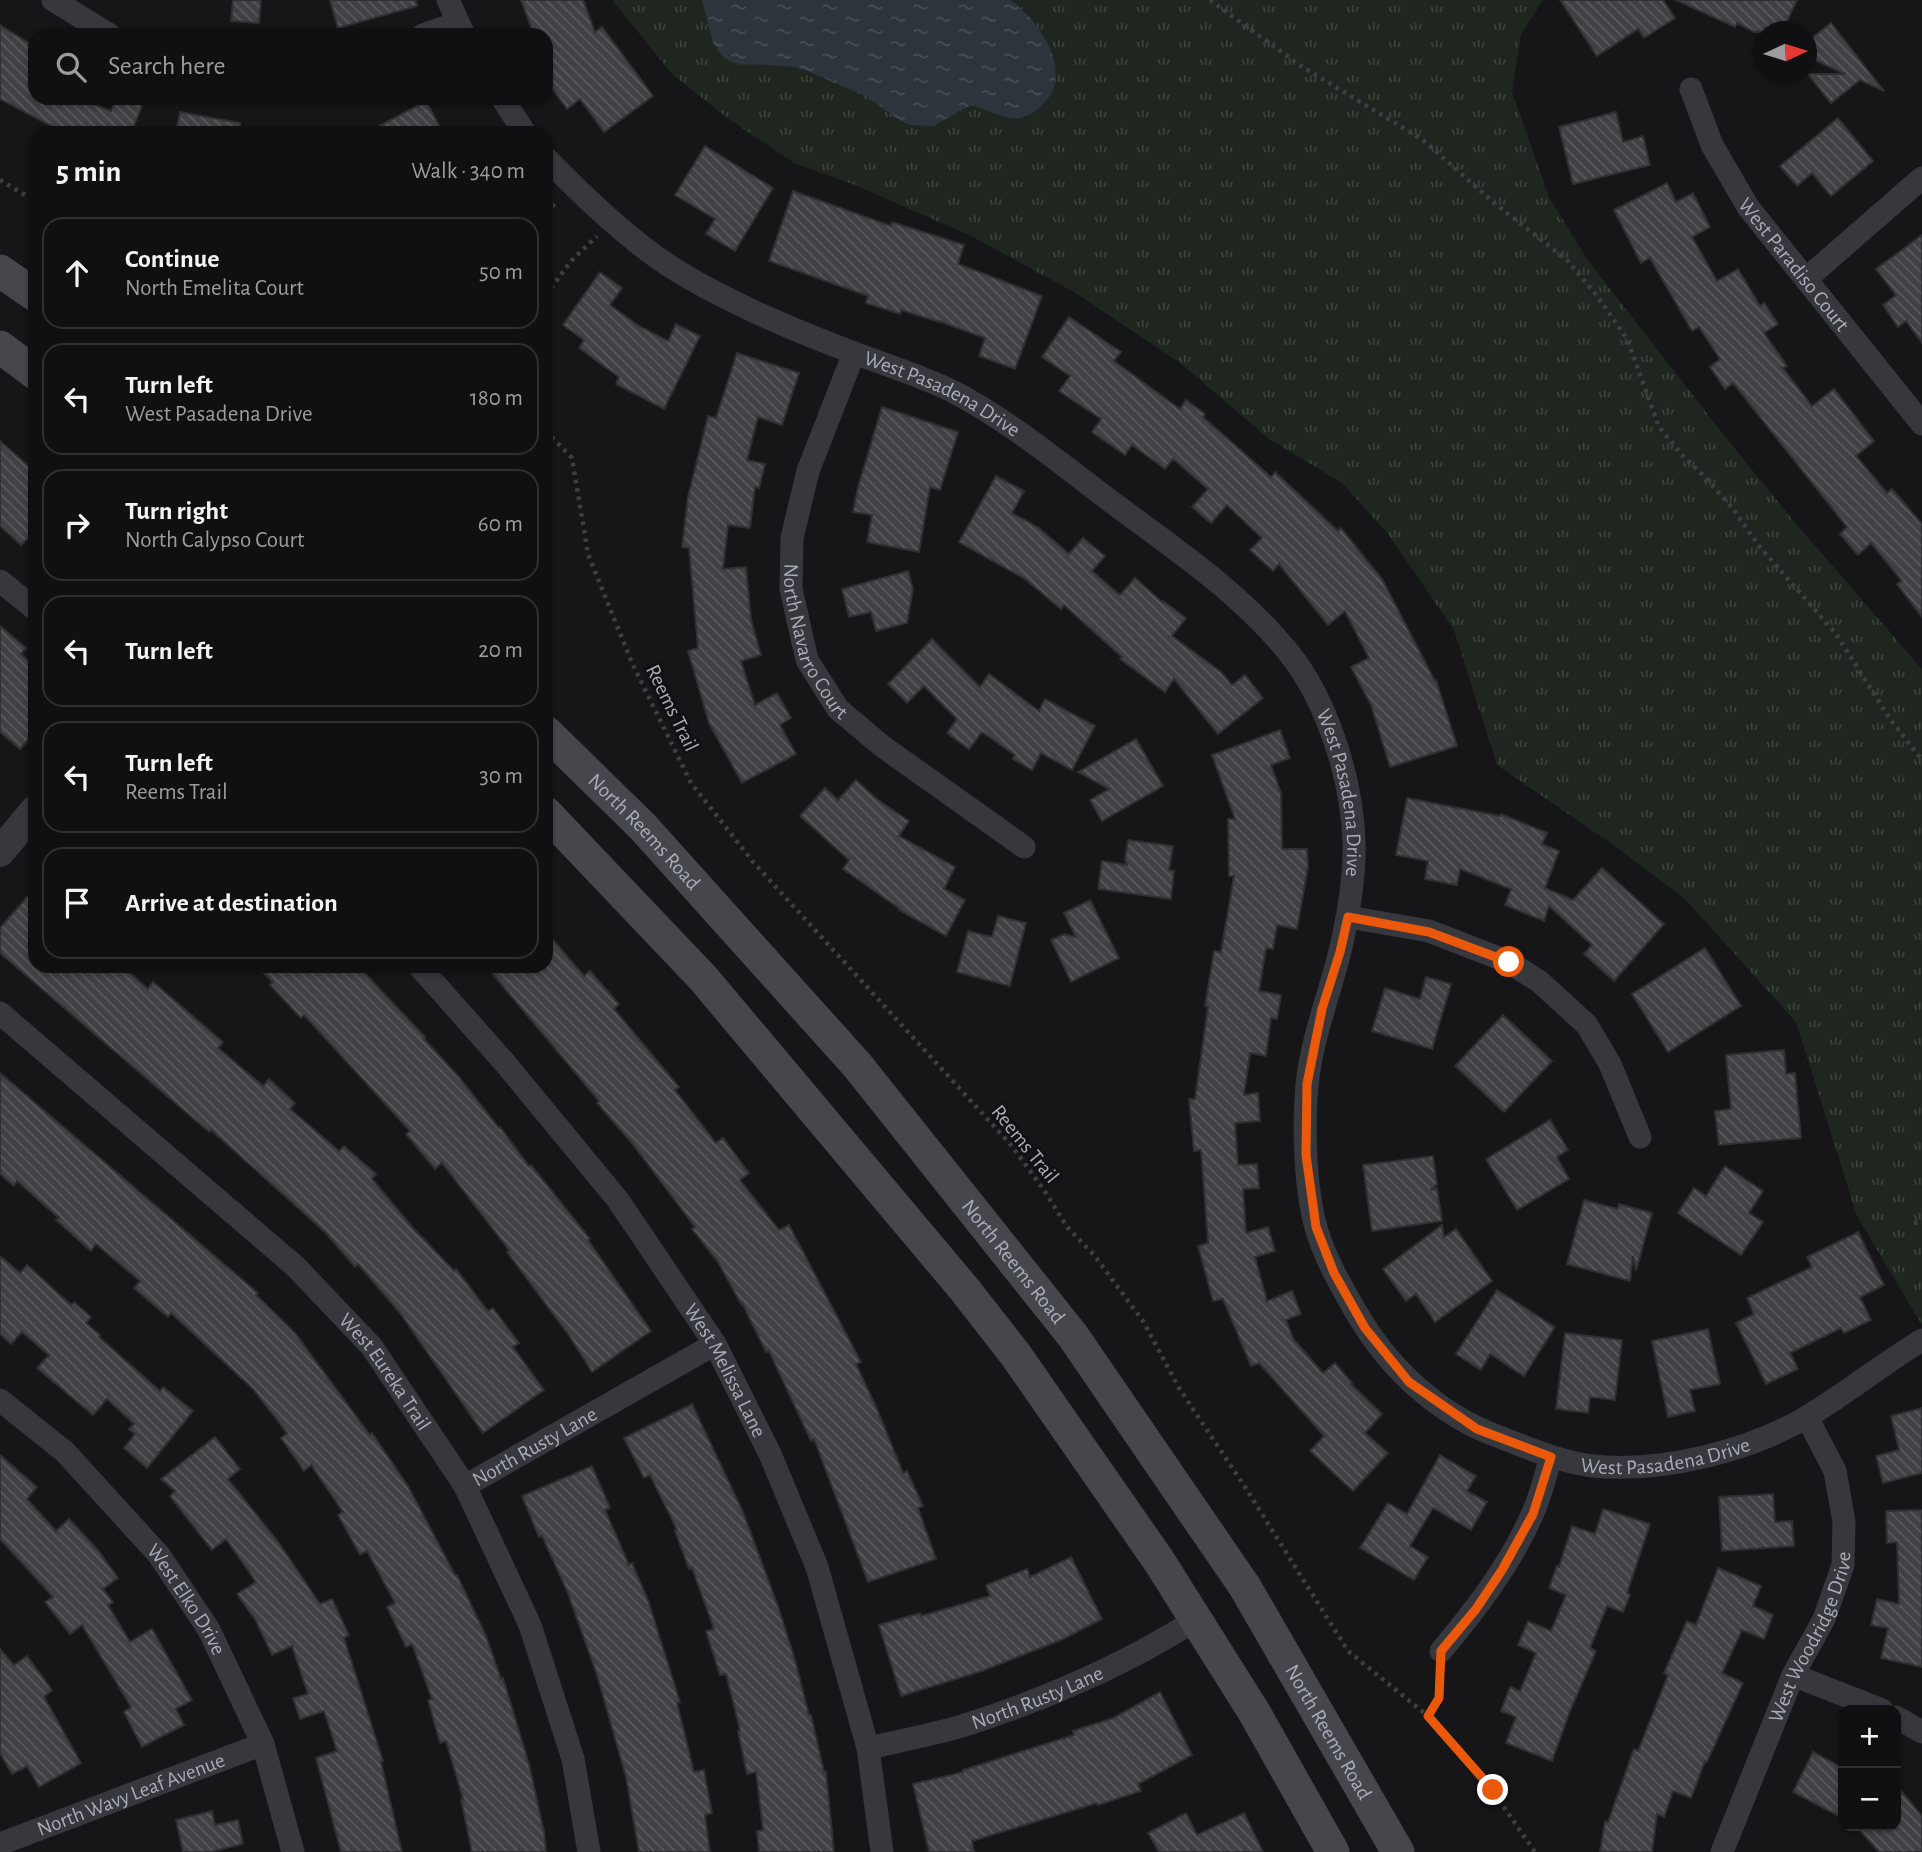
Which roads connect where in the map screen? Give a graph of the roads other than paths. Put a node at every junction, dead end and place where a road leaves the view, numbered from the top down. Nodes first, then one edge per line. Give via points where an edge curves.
1 (53, 0) edge
2 (448, 0) edge
3 (99, 28) edge
4 (461, 28) edge
5 (1691, 89) dead end
6 (507, 105) edge
7 (521, 126) edge
8 (553, 165) edge
9 (1922, 178) edge
10 (0, 271) edge
11 (1806, 279) junction
12 (28, 290) edge
13 (0, 347) edge
14 (854, 353) junction
15 (28, 368) edge
16 (1922, 424) edge
17 (0, 580) edge
18 (28, 603) edge
19 (553, 739) edge
20 (28, 818) edge
21 (553, 820) edge
22 (1024, 847) dead end
23 (0, 852) edge
24 (1348, 917) junction
25 (425, 973) edge
26 (0, 1013) edge
27 (1640, 1137) dead end
28 (1922, 1340) edge
29 (715, 1344) junction
30 (0, 1400) edge
31 (1807, 1417) junction
32 (1551, 1457) junction
33 (465, 1486) junction
34 (1195, 1620) junction
35 (1441, 1651) road end
36 (1793, 1675) junction
37 (1869, 1705) edge
38 (1901, 1720) edge
39 (1922, 1732) edge
40 (262, 1744) junction
41 (868, 1748) junction
42 (0, 1844) edge
43 (293, 1852) edge
44 (589, 1852) edge
45 (881, 1852) edge
46 (1333, 1852) edge
47 (1398, 1852) edge
48 (1721, 1852) edge

1 - 3 street
2 - 4 street
5 - 11 street, West Paradiso Court via 1713,145 1748,207
6 - 7 street
8 - 14 street, West Pasadena Drive via 656,257 755,312
9 - 11 street
10 - 12 main road
11 - 16 street, West Paradiso Court
13 - 15 main road
14 - 22 street, North Navarro Court via 808,471 792,537 790,589 807,660 838,709
14 - 24 street, West Pasadena Drive via 956,393 1005,424 1203,570 1291,654 1317,698 1337,746 1348,793 1354,844
17 - 18 street
19 - 47 main road, North Reems Road via 643,827 856,1065 1073,1336 1245,1587
20 - 23 street
21 - 34 main road via 703,978 965,1290 1081,1448
24 - 27 street via 1429,932 1509,962 1540,982 1587,1025 1610,1065
24 - 32 street, West Pasadena Drive via 1307,1084 1306,1155 1316,1227 1334,1273 1365,1328 1409,1382 1477,1429
25 - 29 street, West Melissa Lane via 618,1200
26 - 33 street, West Eureka Trail via 296,1267 372,1347
28 - 31 street, West Pasadena Drive
29 - 33 street, North Rusty Lane
29 - 41 street, West Melissa Lane via 770,1454 817,1567
30 - 40 street, West Elko Drive via 65,1452 159,1555 209,1630
31 - 32 street, West Pasadena Drive via 1742,1446 1663,1466 1594,1466
31 - 36 street, West Woodridge Drive via 1835,1471 1844,1522 1843,1565 1824,1619
32 - 35 street via 1533,1514 1502,1570
33 - 44 street, West Eureka Trail via 530,1625 573,1759
34 - 41 street, North Rusty Lane via 1034,1701 960,1726
34 - 46 main road
36 - 37 street
36 - 48 street, West Woodridge Drive
38 - 39 street
40 - 42 street, North Wavy Leaf Avenue
40 - 43 street, West Elko Drive
41 - 45 street, West Melissa Lane

